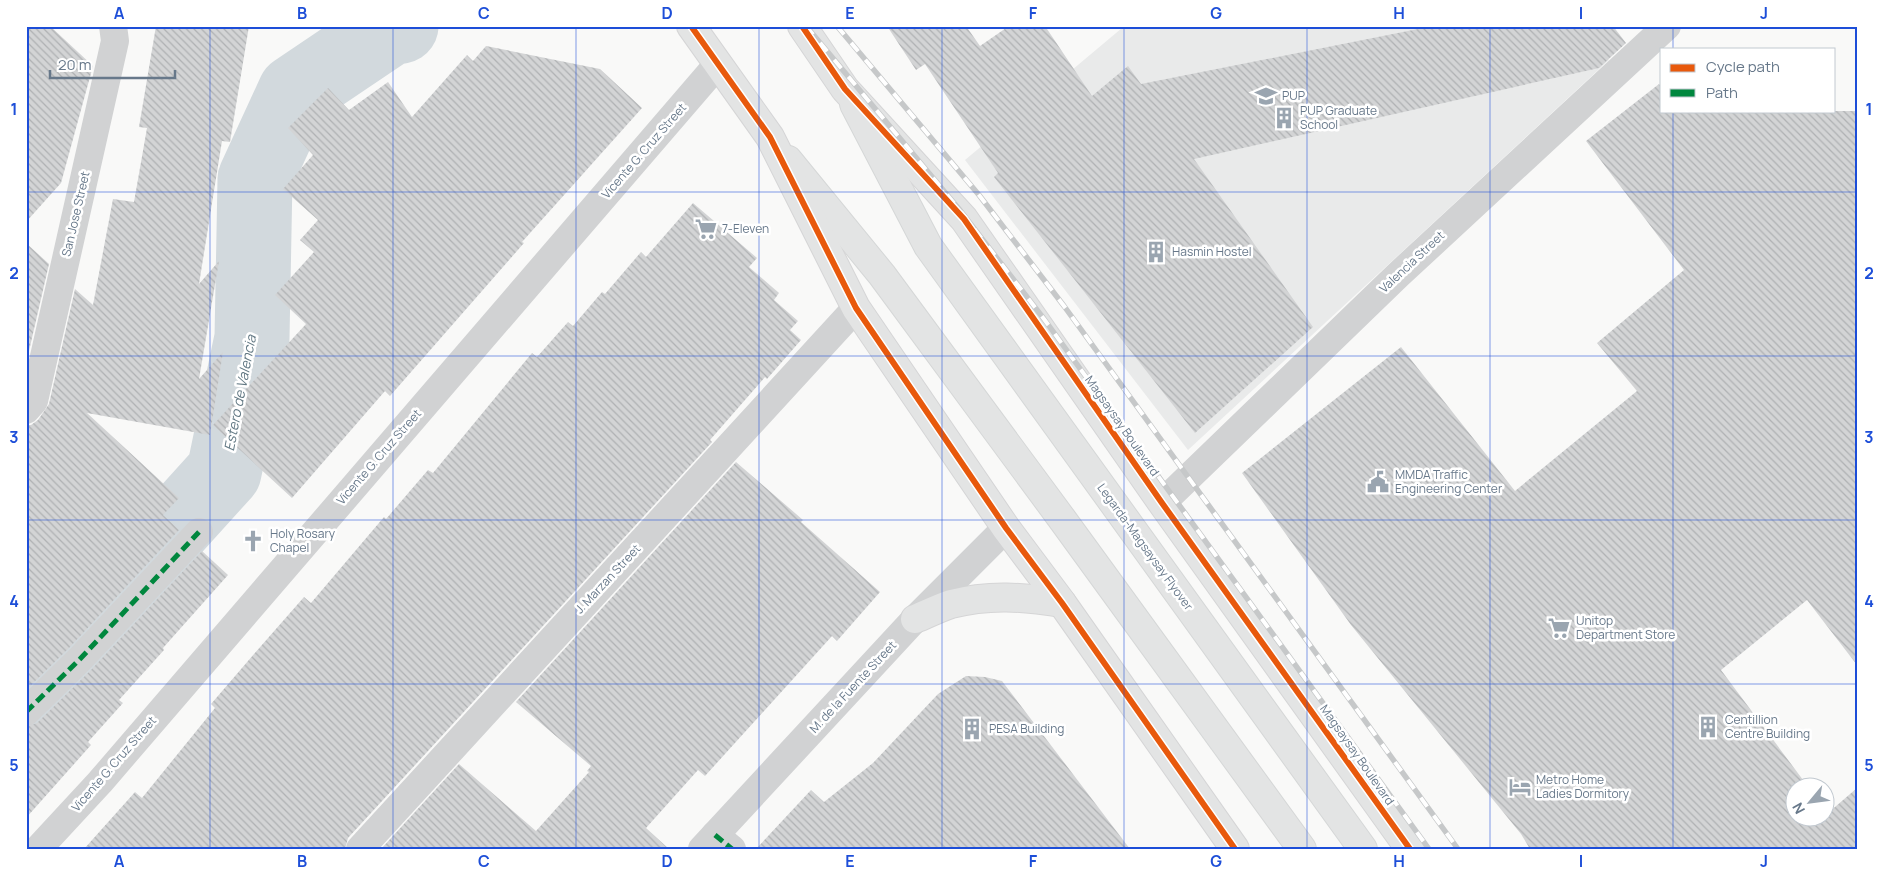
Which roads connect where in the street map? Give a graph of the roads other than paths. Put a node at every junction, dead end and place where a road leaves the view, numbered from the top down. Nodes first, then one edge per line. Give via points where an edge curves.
1 (113, 26) edge
2 (802, 26) edge
3 (1667, 26) edge
4 (705, 45) edge
5 (846, 89) junction
6 (770, 138) junction
7 (928, 246) joint
8 (856, 308) junction
9 (29, 402) edge
10 (1162, 503) junction
11 (1006, 528) junction
12 (199, 532) dead end
13 (1062, 603) junction
14 (915, 619) junction
15 (26, 712) edge
16 (716, 844) edge
17 (38, 849) edge
18 (360, 849) edge
19 (1235, 849) edge
20 (1302, 849) edge
21 (1363, 849) edge
22 (1410, 849) edge

1 - 9 street, San Jose Street via 115,41
2 - 5 main road, Magsaysay Boulevard
3 - 10 street, Valencia Street via 1398,274
4 - 6 main road
4 - 17 street, Vicente G. Cruz Street via 100,782
5 - 7 main road, Magsaysay Boulevard
5 - 10 main road, Magsaysay Boulevard via 964,219
6 - 8 main road
6 - 20 main road via 882,275
7 - 21 main road, Legarda-Magsaysay Flyover
8 - 11 main road
8 - 18 street, J. Marzan Street
10 - 22 main road, Magsaysay Boulevard
11 - 13 main road
11 - 14 street, M. de la Fuente Street
12 - 15 street
13 - 14 main road via 1025,597 987,597 950,605
13 - 19 main road
14 - 16 street, M. de la Fuente Street

